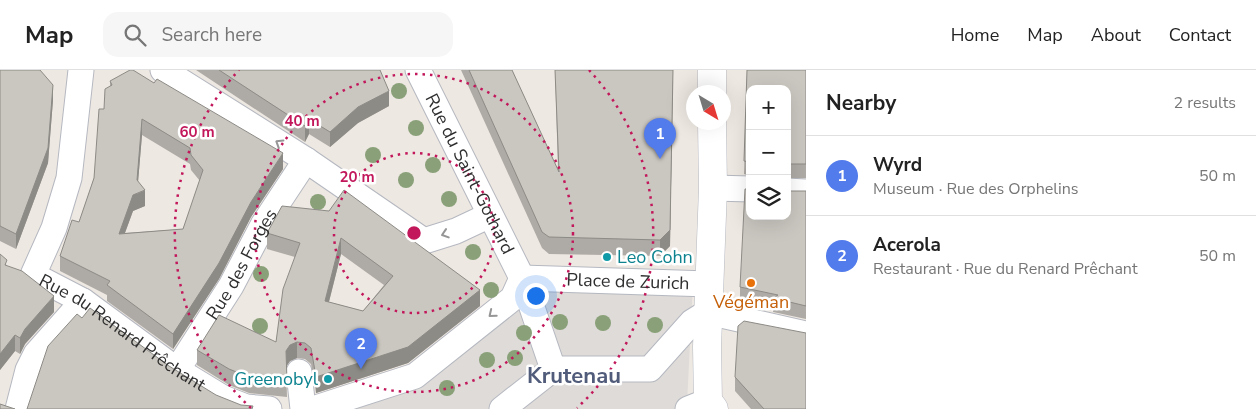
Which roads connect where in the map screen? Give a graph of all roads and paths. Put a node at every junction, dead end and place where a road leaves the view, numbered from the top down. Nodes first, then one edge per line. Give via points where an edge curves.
1 (81, 70) edge
2 (162, 70) edge
3 (418, 70) edge
4 (712, 70) edge
5 (712, 85) edge
6 (712, 130) edge
7 (306, 160) junction
8 (713, 188) junction
9 (746, 189) edge
10 (791, 191) edge
11 (806, 192) edge
12 (490, 215) junction
13 (522, 278) junction
14 (710, 284) junction
15 (84, 301) junction
16 (708, 312) junction
17 (806, 334) edge
18 (553, 368) junction
19 (177, 370) junction
20 (299, 372) dead end
21 (703, 406) edge
22 (322, 408) edge
23 (18, 409) edge
24 (269, 409) edge
25 (502, 409) edge

1 - 15 street, Rue du Renard Prêchant via 70,178 54,228 33,275
7 -> 2 street
3 - 12 street, Rue du Saint-Gothard
4 - 5 street
6 - 8 street
12 -> 7 street via 424,241
7 - 19 street, Rue des Forges via 263,225 231,286
8 - 9 street
8 - 14 street
10 - 11 street
12 - 13 street, Rue du Saint-Gothard
13 - 14 street, Place de Zurich
13 - 18 street
13 -> 22 street via 513,298 415,376
14 - 16 street
15 - 19 street, Rue du Renard Prêchant
15 - 23 street via 36,354 28,370
16 - 17 street
16 - 18 street via 692,322 650,369
16 - 21 street
18 - 25 street
19 - 24 street, Rue du Renard Prêchant via 223,398 246,407
20 - 22 street

